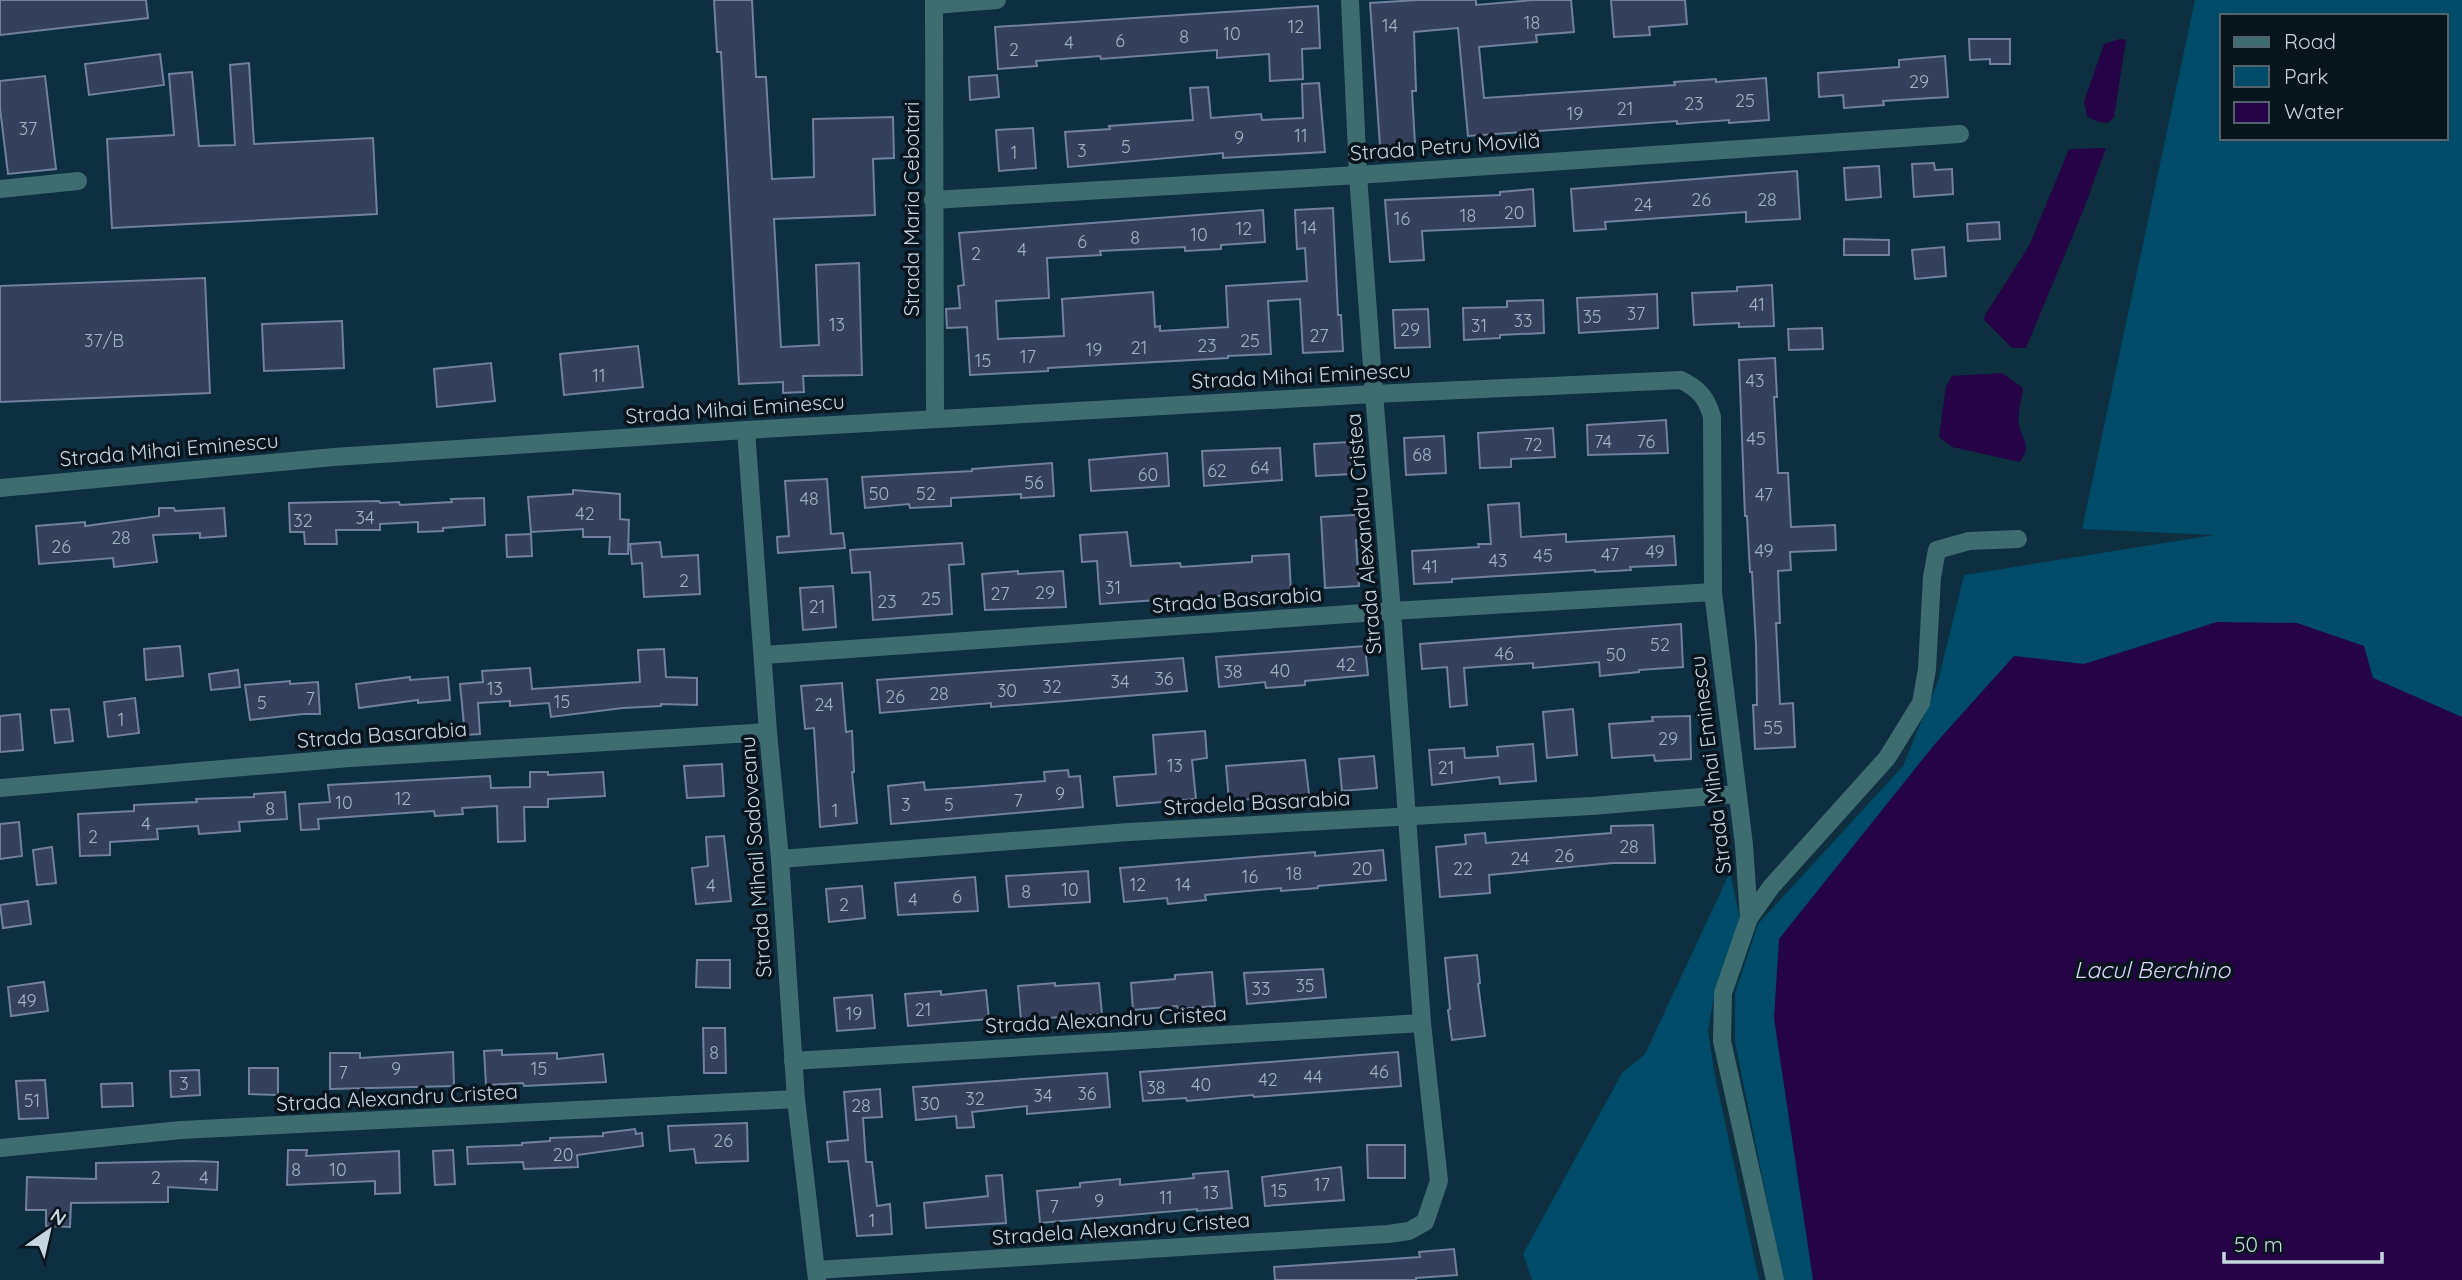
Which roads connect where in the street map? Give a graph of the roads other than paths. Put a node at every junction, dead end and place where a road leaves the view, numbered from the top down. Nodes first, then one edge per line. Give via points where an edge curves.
1 (997, 0) edge
2 (1350, 0) edge
3 (934, 2) edge
4 (1960, 134) dead end
5 (1358, 175) junction
6 (78, 181) dead end
7 (0, 189) edge
8 (933, 200) junction
9 (1374, 394) junction
10 (935, 419) junction
11 (746, 430) junction
12 (0, 488) edge
13 (2018, 539) dead end
14 (1713, 592) junction
15 (1392, 611) junction
16 (764, 655) junction
17 (768, 732) junction
18 (0, 788) edge
19 (1737, 794) junction
20 (1407, 816) junction
21 (780, 859) junction
22 (1749, 918) junction
23 (1422, 1023) junction
24 (793, 1061) junction
25 (796, 1099) junction
26 (0, 1147) edge
27 (1425, 1222) joint
28 (817, 1275) edge
29 (1775, 1280) edge

1 - 3 street
2 - 5 street, Strada Alexandru Cristea
3 - 8 street, Strada Maria Cebotari
4 - 5 street, Strada Petru Movilă
5 - 8 street, Strada Petru Movilă
5 - 9 street, Strada Alexandru Cristea
6 - 7 street
8 - 10 street, Strada Maria Cebotari
9 - 10 street, Strada Mihai Eminescu
9 - 14 street, Strada Mihai Eminescu via 1681,380 1697,388 1708,401 1712,417
9 - 15 street, Strada Alexandru Cristea
10 - 11 street, Strada Mihai Eminescu
11 - 12 street, Strada Mihai Eminescu via 334,457
11 - 16 street, Strada Mihail Sadoveanu
13 - 22 street via 1969,541 1937,550 1921,703 1887,758 1771,887
14 - 15 street, Strada Basarabia
14 - 19 street, Strada Mihai Eminescu
15 - 16 street, Strada Basarabia
15 - 20 street, Strada Alexandru Cristea
16 - 17 street, Strada Mihail Sadoveanu
17 - 18 street, Strada Basarabia via 350,758
17 - 21 street, Strada Mihail Sadoveanu
19 - 20 street, Stradela Basarabia
19 - 22 street, Strada Mihai Eminescu
20 - 21 street, Stradela Basarabia
20 - 23 street, Strada Alexandru Cristea
21 - 24 street, Strada Mihail Sadoveanu
22 - 29 street, Strada Mihai Eminescu via 1723,993 1722,1041
23 - 24 street, Strada Alexandru Cristea
23 - 27 street, Strada Alexandru Cristea via 1439,1181
24 - 25 street, Strada Mihail Sadoveanu
25 - 26 street, Strada Alexandru Cristea via 181,1130
25 - 28 street, Strada Mihail Sadoveanu
27 - 28 street, Stradela Alexandru Cristea via 1409,1231 1388,1234

